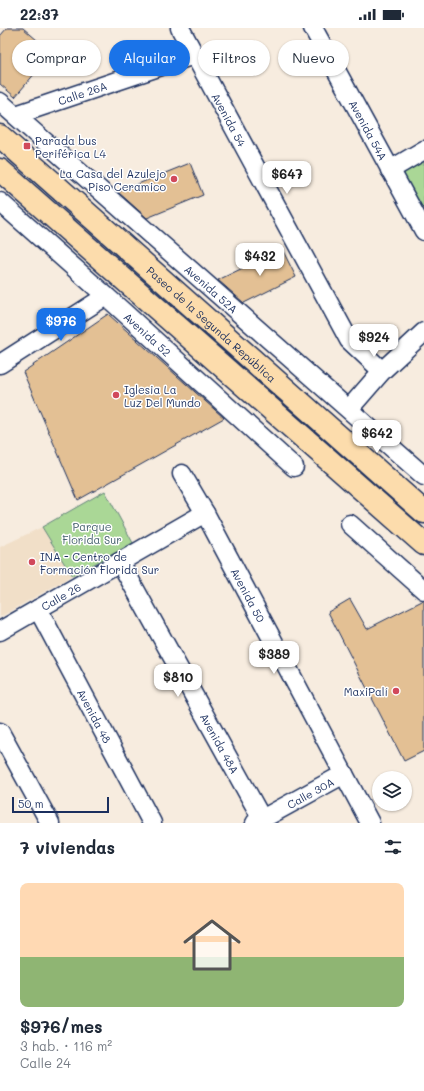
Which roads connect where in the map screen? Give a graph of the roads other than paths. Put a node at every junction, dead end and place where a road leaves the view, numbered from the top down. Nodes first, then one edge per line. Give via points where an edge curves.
1 (180, 28) edge
2 (313, 28) edge
3 (194, 55) junction
4 (0, 102) edge
5 (16, 115) junction
6 (0, 136) edge
7 (424, 150) edge
8 (0, 170) edge
9 (390, 170) junction
10 (0, 202) edge
11 (424, 231) edge
12 (106, 296) junction
13 (424, 332) edge
14 (0, 364) edge
15 (382, 371) junction
16 (349, 409) junction
17 (294, 467) dead end
18 (182, 474) dead end
19 (424, 476) edge
20 (424, 512) edge
21 (205, 513) junction
22 (350, 524) dead end
23 (424, 544) edge
24 (120, 562) junction
25 (424, 590) edge
26 (38, 610) junction
27 (0, 631) edge
28 (0, 732) edge
29 (7, 759) edge
30 (344, 774) junction
31 (259, 821) edge
32 (50, 823) edge
33 (152, 823) edge
34 (370, 823) edge

1 - 3 street, Avenida 54
2 - 9 street, Avenida 54A
3 - 5 street, Calle 26A
3 - 15 street, Avenida 54 via 349,340
4 - 5 street, Avenida 52A
5 - 16 street, Avenida 52A
6 - 20 highway, Paseo de la Segunda República
7 - 9 street
8 - 23 highway
9 - 11 street, Avenida 54A
10 - 12 street, Avenida 52
12 - 14 street
12 - 17 street, Avenida 52
13 - 15 street
15 - 16 street
16 - 19 street, Avenida 52A
18 - 21 street, Avenida 50
21 - 24 street, Calle 26
21 - 30 street, Avenida 50
22 - 25 street
24 - 26 street, Calle 26
24 - 31 street, Avenida 48A
26 - 27 street, Calle 26
26 - 33 street, Avenida 48
28 - 29 street
29 - 32 street
30 - 31 street, Calle 30A
30 - 34 street, Avenida 50

